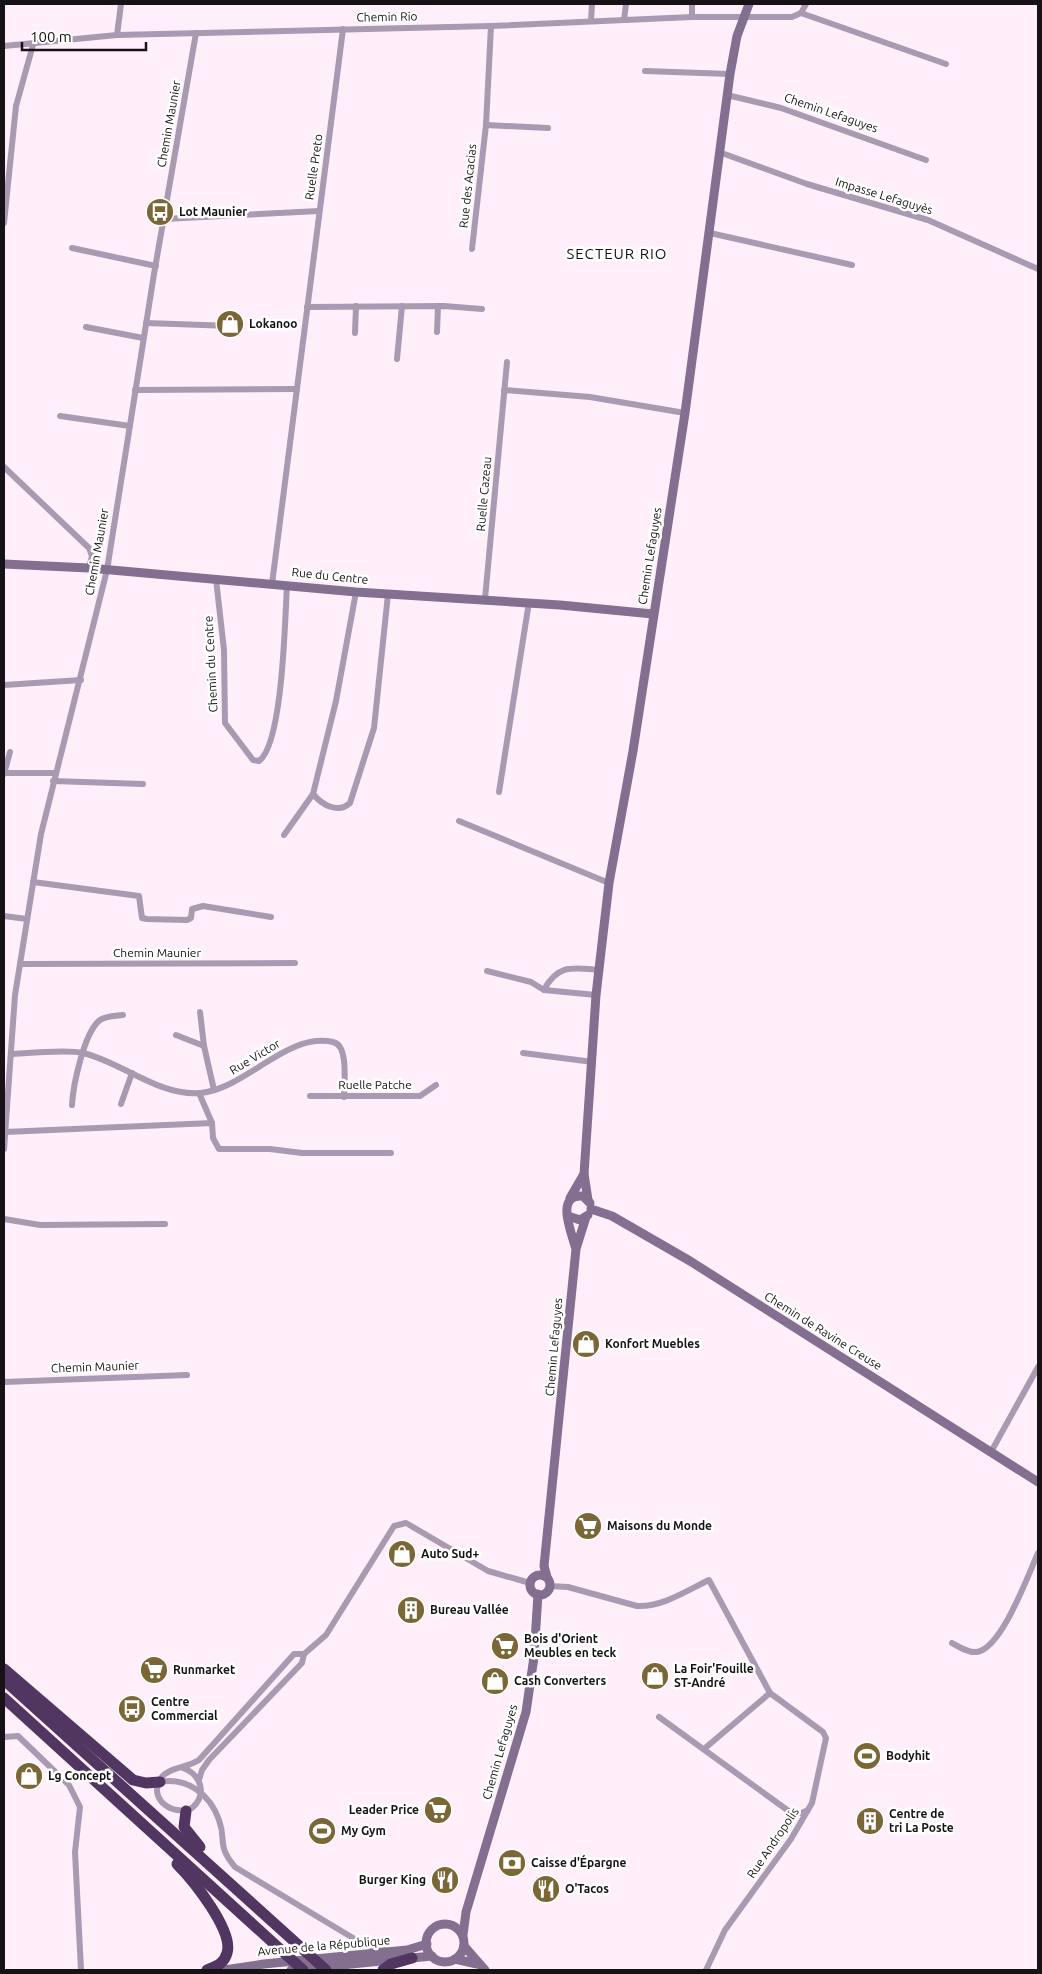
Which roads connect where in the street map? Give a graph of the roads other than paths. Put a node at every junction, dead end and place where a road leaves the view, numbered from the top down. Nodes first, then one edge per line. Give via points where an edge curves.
1 (121, 4) edge
2 (592, 4) edge
3 (626, 4) edge
4 (692, 4) edge
5 (749, 4) edge
6 (806, 4) edge
7 (801, 13) junction
8 (692, 16) junction
9 (743, 16) junction
10 (624, 20) junction
11 (591, 21) junction
12 (491, 26) junction
13 (343, 30) junction
14 (196, 34) junction
15 (117, 35) junction
16 (33, 45) junction
17 (4, 46) edge
18 (946, 64) dead end
19 (645, 71) dead end
20 (730, 74) junction
21 (727, 95) junction
22 (486, 125) junction
23 (548, 128) dead end
24 (719, 152) junction
25 (926, 160) dead end
26 (319, 210) junction
27 (164, 219) junction
28 (4, 223) edge
29 (710, 233) junction
30 (72, 248) dead end
31 (472, 250) dead end
32 (852, 265) dead end
33 (156, 266) junction
34 (1038, 270) edge
35 (356, 306) junction
36 (402, 306) junction
37 (438, 306) junction
38 (307, 307) junction
39 (482, 309) dead end
40 (146, 323) junction
41 (232, 326) dead end
42 (86, 327) dead end
43 (437, 332) dead end
44 (355, 333) dead end
45 (144, 338) junction
46 (397, 359) dead end
47 (507, 362) dead end
48 (297, 389) junction
49 (135, 390) junction
50 (504, 390) junction
51 (685, 413) junction
52 (60, 416) dead end
53 (130, 426) junction
54 (4, 467) edge
55 (4, 564) edge
56 (89, 568) junction
57 (107, 570) junction
58 (216, 579) junction
59 (272, 584) junction
60 (287, 584) junction
61 (356, 592) junction
62 (388, 594) junction
63 (485, 599) junction
64 (529, 602) junction
65 (653, 614) junction
66 (81, 680) junction
67 (4, 685) edge
68 (10, 752) dead end
69 (55, 773) junction
70 (4, 774) edge
71 (53, 781) junction
72 (143, 784) dead end
73 (499, 792) dead end
74 (314, 794) junction
75 (460, 821) dead end
76 (284, 835) dead end
77 (33, 882) junction
78 (609, 883) junction
79 (4, 916) edge
80 (271, 917) dead end
81 (27, 919) junction
82 (295, 963) dead end
83 (20, 964) junction
84 (600, 970) junction
85 (487, 972) dead end
86 (544, 990) junction
87 (596, 994) junction
88 (200, 1012) dead end
89 (123, 1015) dead end
90 (176, 1035) dead end
91 (204, 1046) junction
92 (82, 1052) junction
93 (523, 1053) dead end
94 (11, 1054) junction
95 (593, 1062) junction
96 (132, 1073) junction
97 (436, 1085) dead end
98 (214, 1090) junction
99 (200, 1093) junction
100 (310, 1096) dead end
101 (344, 1097) junction
102 (121, 1104) dead end
103 (72, 1106) dead end
104 (212, 1123) junction
105 (5, 1132) edge
106 (4, 1149) edge
107 (391, 1153) dead end
108 (584, 1174) junction
109 (570, 1198) junction
110 (588, 1200) junction
111 (588, 1213) junction
112 (568, 1216) junction
113 (4, 1219) edge
114 (165, 1224) dead end
115 (576, 1249) junction
116 (1038, 1366) edge
117 (187, 1375) dead end
118 (4, 1382) edge
119 (991, 1452) junction
120 (1038, 1482) edge
121 (1038, 1553) edge
122 (544, 1566) junction
123 (533, 1580) junction
124 (548, 1582) junction
125 (538, 1594) junction
126 (952, 1643) dead end
127 (304, 1654) junction
128 (4, 1669) edge
129 (4, 1680) edge
130 (770, 1694) junction
131 (4, 1698) edge
132 (659, 1717) dead end
133 (4, 1737) edge
134 (704, 1749) junction
135 (183, 1768) junction
136 (199, 1780) junction
137 (160, 1782) junction
138 (106, 1791) junction
139 (201, 1793) junction
140 (808, 1810) junction
141 (186, 1811) junction
142 (250, 1902) junction
143 (466, 1912) junction
144 (452, 1925) junction
145 (463, 1935) junction
146 (426, 1944) junction
147 (464, 1946) junction
148 (390, 1952) junction
149 (432, 1956) junction
150 (412, 1958) junction
151 (455, 1959) junction
152 (477, 1964) junction
153 (81, 1970) edge
154 (207, 1970) edge
155 (224, 1970) edge
156 (291, 1970) edge
157 (303, 1970) edge
158 (326, 1970) edge
159 (383, 1970) edge
160 (485, 1970) edge
161 (706, 1970) edge

1 - 15 street
2 - 11 street
3 - 10 street
4 - 8 street
5 - 9 main road, Chemin Lefaguyes
6 - 7 street
7 - 9 street via 792,17
7 - 18 street
8 - 9 street, Chemin Rio
8 - 10 street, Chemin Rio
9 - 20 main road, Chemin Lefaguyes
10 - 11 street, Chemin Rio
11 - 12 street, Chemin Rio
12 - 13 street, Chemin Rio
12 - 22 street, Rue des Acacias
13 - 14 street, Chemin Rio
13 - 26 street, Ruelle Preto
14 - 15 street, Chemin Rio
14 - 27 street, Chemin Maunier
15 - 16 street, Chemin Rio
16 - 17 street, Chemin Rio
16 - 28 street via 16,106
19 - 20 street
20 - 21 main road, Chemin Lefaguyes
21 - 24 main road, Chemin Lefaguyes
21 - 25 street, Chemin Lefaguyes via 781,108
22 - 23 street
22 - 31 street, Rue des Acacias
24 - 29 main road, Chemin Lefaguyes
24 - 34 street, Impasse Lefaguyès via 807,184 928,220
26 - 27 street
26 - 38 street, Ruelle Preto
27 - 33 street, Chemin Maunier
29 - 32 street
29 - 51 main road, Chemin Lefaguyes
30 - 33 street
33 - 40 street, Chemin Maunier
35 - 36 street
35 - 38 street
35 - 44 street
36 - 37 street
36 - 46 street
37 - 39 street
37 - 43 street
38 - 48 street, Ruelle Preto
40 - 41 street
40 - 45 street, Chemin Maunier
42 - 45 street
45 - 49 street, Chemin Maunier
47 - 50 street, Ruelle Cazeau
48 - 49 street
48 - 59 street, Ruelle Preto
49 - 53 street, Chemin Maunier
50 - 51 street via 590,397
50 - 63 street, Ruelle Cazeau
51 - 65 main road, Chemin Lefaguyes
52 - 53 street
53 - 57 street, Chemin Maunier
54 - 56 street, Chemin Maunier via 89,548 92,556
55 - 56 main road, Rue du Centre
56 - 57 main road, Rue du Centre
57 - 58 main road, Rue du Centre
57 - 66 street, Chemin Maunier
58 - 59 main road, Rue du Centre
58 - 60 street, Chemin du Centre via 224,650 225,723 252,760 258,761 267,752 282,673
59 - 60 main road, Rue du Centre
60 - 61 main road, Rue du Centre
61 - 62 main road, Rue du Centre
61 - 74 street via 336,701
62 - 63 main road, Rue du Centre
62 - 74 street via 374,728 350,803 337,809 318,800
63 - 64 main road, Rue du Centre
64 - 65 main road, Rue du Centre
64 - 73 street
65 - 78 main road, Chemin Lefaguyes
66 - 67 street
66 - 69 street, Chemin Maunier
68 - 70 street
69 - 70 street
69 - 71 street, Chemin Maunier
71 - 72 street
71 - 77 street, Chemin Maunier
74 - 76 street
75 - 78 street
77 - 80 street via 139,896 142,918 146,919 187,920 191,918 192,909 203,906
77 - 81 street, Chemin Maunier
78 - 84 main road, Chemin Lefaguyes
79 - 81 street
81 - 83 street, Chemin Maunier
82 - 83 street, Chemin Maunier
83 - 94 street, Chemin Maunier
84 - 86 street via 568,967 553,977
84 - 87 main road, Chemin Lefaguyes
85 - 86 street via 531,982
86 - 87 street
87 - 95 main road, Chemin Lefaguyes
88 - 91 street
89 - 92 street via 98,1021
90 - 91 street
91 - 98 street
92 - 94 street, Rue Victor
92 - 96 street, Rue Victor
92 - 103 street
93 - 95 street
94 - 105 street, Chemin Maunier
95 - 108 main road, Chemin Lefaguyes
96 - 99 street, Rue Victor via 168,1088
96 - 102 street
97 - 101 street, Ruelle Patche via 420,1096
98 - 99 street, Rue Victor
98 - 101 street, Rue Victor via 238,1081 293,1047 309,1042 332,1041 344,1053
99 - 104 street
100 - 101 street, Ruelle Patche
104 - 105 street
104 - 107 street via 219,1149
105 - 106 street, Chemin Maunier
108 - 109 main road, Chemin Lefaguyes
108 - 110 main road, Chemin Lefaguyes
109 - 110 main road via 583,1196
109 - 112 main road via 566,1210
110 - 111 main road
111 - 112 main road via 580,1220
111 - 115 main road, Chemin Lefaguyes
111 - 119 main road, Chemin de Ravine Creuse via 612,1216 690,1261
112 - 115 main road, Chemin Lefaguyes
113 - 114 street via 40,1225
115 - 122 main road, Chemin Lefaguyes
116 - 119 street
117 - 118 street, Chemin Maunier
119 - 120 main road, Chemin de Ravine Creuse
121 - 126 street via 1012,1613 985,1649 973,1652
122 - 123 main road
122 - 124 main road, Chemin Lefaguyes
123 - 124 main road via 541,1575
123 - 125 main road via 533,1592
123 - 127 street via 488,1571 406,1523 399,1523 390,1530 326,1635
124 - 125 main road via 547,1591
124 - 130 street, Rue Andropolis via 648,1607 661,1604 709,1580
125 - 143 main road, Chemin Lefaguyes via 526,1712
127 - 135 street via 294,1654 199,1760
127 - 136 street via 302,1663 209,1760
128 - 137 highway via 133,1780
129 - 142 highway
130 - 134 street
130 - 140 street, Rue Andropolis via 826,1738
131 - 138 highway
132 - 134 street
133 - 153 street via 18,1736 68,1785 80,1807 75,1852
134 - 140 street via 790,1812
135 - 136 street
135 - 137 street via 171,1770
136 - 139 street
137 - 139 street via 182,1782
137 - 141 street via 159,1796 166,1807 172,1811
138 - 154 highway via 184,1871 222,1927 227,1939 227,1953 220,1965
138 - 157 highway
139 - 141 street via 196,1804
139 - 148 street via 214,1807 220,1822 222,1847 235,1867 363,1944
140 - 161 street, Rue Andropolis via 780,1855 725,1930
141 - 142 highway via 183,1821 189,1835
142 - 158 highway
143 - 144 main road
143 - 145 main road, Chemin Lefaguyes
144 - 145 main road
144 - 146 main road via 442,1924 434,1928
145 - 147 main road
146 - 148 main road, Avenue de la République
146 - 149 main road
147 - 151 main road
147 - 152 main road
148 - 155 main road, Avenue de la République
149 - 150 main road, Avenue de la République
149 - 151 main road via 443,1962
150 - 156 main road, Avenue de la République
150 - 159 highway via 390,1964
151 - 152 main road
152 - 160 main road

